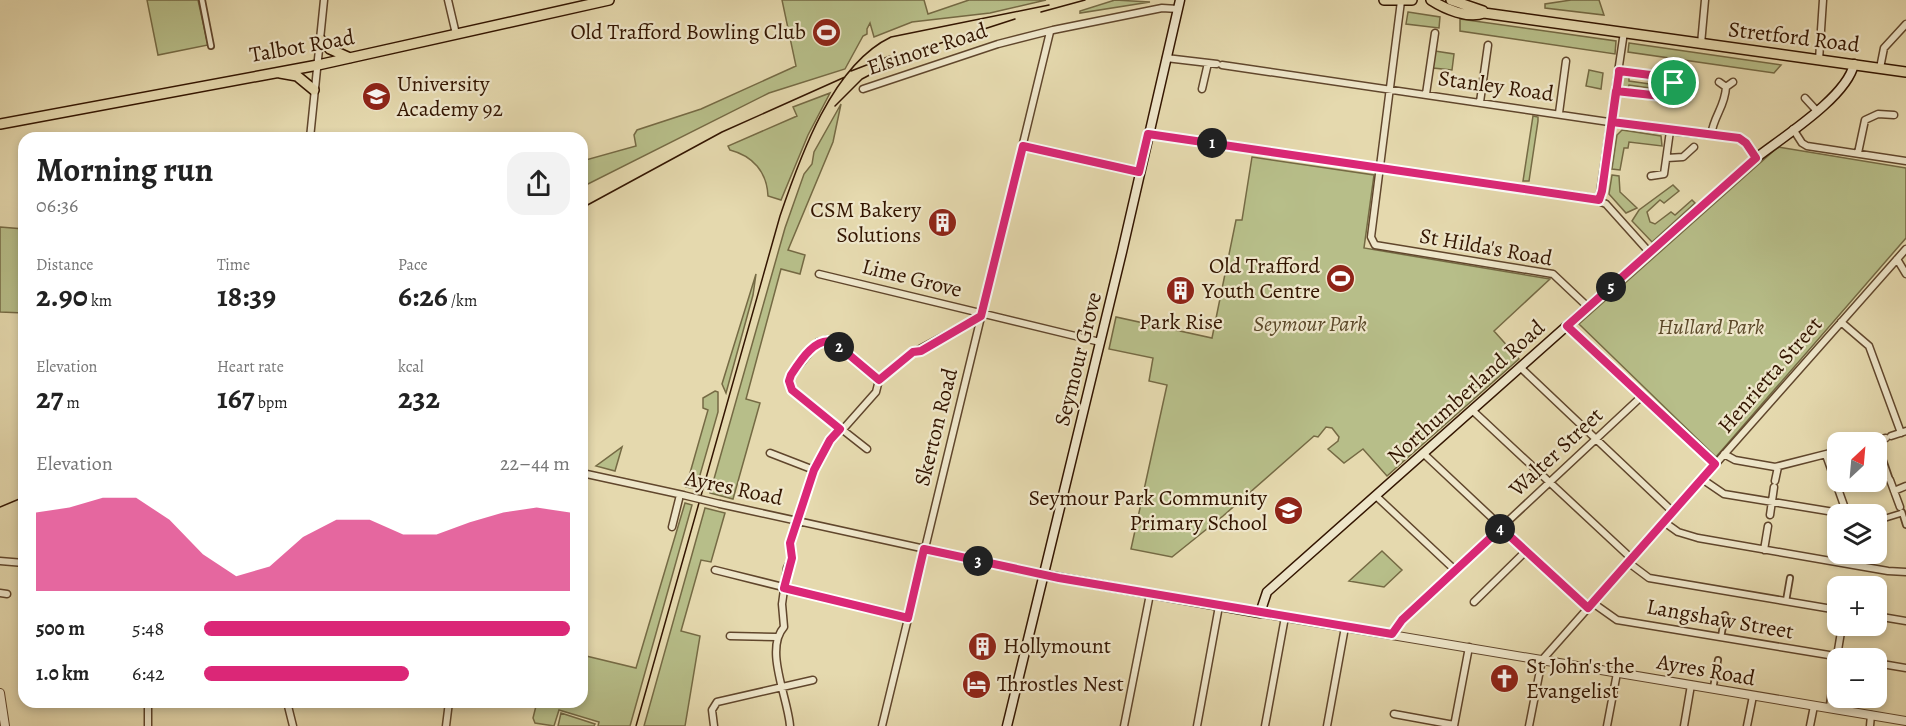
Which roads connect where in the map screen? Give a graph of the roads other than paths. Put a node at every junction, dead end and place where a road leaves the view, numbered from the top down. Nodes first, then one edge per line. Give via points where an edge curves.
1 (202, 0) edge
2 (324, 0) edge
3 (448, 0) edge
4 (609, 0) edge
5 (1384, 0) edge
6 (1412, 0) edge
7 (1431, 0) edge
8 (1451, 0) edge
9 (1705, 0) edge
10 (1823, 0) edge
11 (1401, 1) edge
12 (1179, 5) edge
13 (1484, 13) junction
14 (1906, 24) edge
15 (1050, 32) junction
16 (1624, 32) junction
17 (1435, 33) dead end
18 (456, 34) junction
19 (321, 40) junction
20 (1701, 44) junction
21 (1488, 45) dead end
22 (211, 46) dead end
23 (350, 58) junction
24 (1166, 58) junction
25 (1819, 60) junction
26 (1566, 61) dead end
27 (1208, 63) junction
28 (1854, 64) junction
29 (318, 65) junction
30 (1880, 68) junction
31 (1619, 71) junction
32 (276, 72) junction
33 (1906, 72) edge
34 (1719, 82) dead end
35 (1733, 82) dead end
36 (1725, 87) junction
37 (863, 89) dead end
38 (1202, 89) dead end
39 (314, 90) junction
40 (1391, 90) junction
41 (1616, 91) junction
42 (1426, 94) junction
43 (1803, 97) dead end
44 (1480, 102) junction
45 (1816, 110) junction
46 (1559, 113) junction
47 (1890, 117) dead end
48 (1612, 122) junction
49 (0, 124) edge
50 (1792, 129) junction
51 (1670, 131) junction
52 (310, 132) edge
53 (1148, 134) junction
54 (1711, 135) junction
55 (1023, 146) junction
56 (1694, 147) dead end
57 (1858, 153) junction
58 (1666, 158) junction
59 (1756, 158) junction
60 (1906, 161) edge
61 (1381, 168) junction
62 (1139, 172) junction
63 (1651, 176) dead end
64 (1599, 200) junction
65 (1906, 249) edge
66 (1650, 253) junction
67 (1897, 259) junction
68 (819, 273) dead end
69 (1906, 274) edge
70 (1588, 307) junction
71 (982, 315) junction
72 (1840, 321) junction
73 (1567, 326) junction
74 (1100, 342) junction
75 (1521, 368) junction
76 (879, 380) junction
77 (1642, 396) junction
78 (1472, 410) junction
79 (840, 429) junction
80 (1904, 432) edge
81 (1887, 438) edge
82 (1596, 439) junction
83 (867, 449) dead end
84 (770, 453) dead end
85 (1424, 454) junction
86 (1724, 454) junction
87 (1826, 455) joint
88 (1715, 464) junction
89 (1778, 467) junction
90 (814, 470) junction
91 (1887, 471) edge
92 (588, 474) edge
93 (1702, 479) junction
94 (1890, 480) joint
95 (1550, 482) junction
96 (1906, 486) edge
97 (1894, 490) junction
98 (682, 495) junction
99 (1376, 496) junction
100 (1772, 502) junction
101 (1843, 504) edge
102 (1901, 510) junction
103 (1827, 511) edge
104 (1673, 512) junction
105 (1770, 516) joint
106 (1887, 516) edge
107 (797, 520) junction
108 (1664, 522) junction
109 (1906, 525) edge
110 (672, 526) dead end
111 (1768, 526) joint
112 (1501, 528) junction
113 (924, 549) junction
114 (1764, 550) junction
115 (1526, 551) junction
116 (0, 561) edge
117 (1631, 561) junction
118 (18, 562) edge
119 (715, 570) dead end
120 (1455, 570) junction
121 (1906, 572) edge
122 (1044, 575) junction
123 (1790, 578) dead end
124 (784, 588) junction
125 (1150, 594) junction
126 (1786, 601) junction
127 (1474, 602) dead end
128 (1593, 603) junction
129 (1219, 606) junction
130 (1588, 608) junction
131 (1827, 608) edge
132 (1260, 612) junction
133 (1725, 615) dead end
134 (1285, 617) junction
135 (908, 618) junction
136 (1887, 618) edge
137 (1906, 621) edge
138 (1345, 627) junction
139 (1392, 634) junction
140 (730, 636) dead end
141 (776, 637) junction
142 (1721, 637) junction
143 (1468, 648) junction
144 (1827, 655) edge
145 (1542, 660) junction
146 (1718, 660) dead end
147 (1887, 665) edge
148 (1906, 668) edge
149 (1617, 673) junction
150 (813, 680) dead end
151 (1691, 686) junction
152 (783, 687) junction
153 (1713, 689) junction
154 (0, 693) edge
155 (1753, 696) junction
156 (1814, 706) junction
157 (148, 708) edge
158 (288, 708) edge
159 (448, 708) edge
160 (1827, 708) edge
161 (1829, 708) edge
162 (1394, 714) dead end
163 (1871, 715) junction
164 (1906, 721) edge
165 (1454, 725) edge
166 (5, 726) edge
167 (148, 726) edge
168 (293, 726) edge
169 (446, 726) edge
170 (714, 726) edge
171 (790, 726) edge
172 (882, 726) edge
173 (1007, 726) edge
174 (1124, 726) edge
175 (1197, 726) edge
176 (1265, 726) edge
177 (1328, 726) edge
178 (1529, 726) edge
179 (1607, 726) edge
180 (1684, 726) edge
181 (1748, 726) edge
182 (1810, 726) edge
183 (1870, 726) edge

1 - 22 street
2 - 19 street
3 - 18 street
4 - 18 main road, Talbot Road
5 - 11 main road
6 - 11 main road
7 - 13 main road, Stretford Road via 1448,9
8 - 13 main road
9 - 20 street
10 - 25 street
11 - 40 street
12 - 15 street, Elsinore Road
12 - 24 main road, Seymour Grove
13 - 16 main road, Stretford Road
14 - 30 street via 1884,48
15 - 37 street, Elsinore Road via 998,44
15 - 55 street, Skerton Road
16 - 20 main road, Stretford Road
16 - 31 street
17 - 42 street
18 - 23 main road, Talbot Road
19 - 23 main road
19 - 29 street
20 - 25 main road, Stretford Road
21 - 44 street
23 - 29 main road, Talbot Road
24 - 27 street, Stanley Road
24 - 53 main road, Seymour Grove
25 - 28 main road, Stretford Road
26 - 46 street
27 - 38 street
27 - 40 street, Stanley Road
28 - 30 main road, Stretford Road
28 - 45 main road, Northumberland Road via 1846,83
29 - 32 main road, Talbot Road
29 - 39 street
30 - 33 main road, Stretford Road
31 - 41 street
31 - 41 street via 1670,78 1673,93 1667,98
32 - 39 main road via 297,76
32 - 49 main road, Talbot Road
34 - 36 street
35 - 36 street
36 - 54 street via 1724,104 1714,119
39 - 52 street
40 - 42 street, Stanley Road
40 - 61 street
41 - 48 street
42 - 44 street, Stanley Road
43 - 45 street
44 - 46 street, Stanley Road
45 - 50 main road, Northumberland Road
46 - 48 street, Stanley Road
47 - 57 street via 1873,115 1865,120
48 - 51 street, Stanley Road
48 - 64 street
50 - 57 street via 1804,145
50 - 59 main road, Northumberland Road
51 - 54 street, Stanley Road
51 - 58 street
53 - 61 street
53 - 62 main road, Seymour Grove
54 - 59 street, Stanley Road via 1742,139
55 - 62 street
55 - 71 street, Skerton Road
56 - 58 street via 1683,157
57 - 60 street
58 - 63 street via 1664,174
59 - 66 main road, Northumberland Road
61 - 64 street
61 - 70 street, St Hilda's Road via 1371,237 1375,245 1553,274
62 - 74 main road, Seymour Grove
64 - 66 street
65 - 67 street, Henrietta Street
66 - 70 main road, Northumberland Road
67 - 69 street
67 - 72 street, Henrietta Street
68 - 71 street, Lime Grove
70 - 73 main road, Northumberland Road
71 - 74 street, Lime Grove
71 - 76 street via 913,352
71 - 113 street, Skerton Road
72 - 80 street via 1869,346
72 - 86 street, Henrietta Street
73 - 75 main road, Northumberland Road
73 - 77 street
74 - 122 main road, Seymour Grove
75 - 78 main road, Northumberland Road
75 - 82 street
76 - 79 street via 876,392
76 - 79 street via 829,340 818,342 795,369 789,381 792,390
77 - 82 street, Walter Street
77 - 88 street
78 - 85 main road, Northumberland Road
78 - 95 street
79 - 83 street
79 - 90 street
80 - 81 street
82 - 95 street, Walter Street
82 - 104 street
84 - 90 street
85 - 99 main road, Northumberland Road
85 - 112 street
86 - 88 street, Henrietta Street
86 - 89 street via 1735,460
87 - 89 street
87 - 101 street
88 - 93 street, Henrietta Street
89 - 100 street
90 - 107 street
91 - 94 street
92 - 98 street, Ayres Road
93 - 100 street via 1724,494
93 - 104 street, Henrietta Street
94 - 97 street
95 - 112 street, Walter Street
95 - 117 street
96 - 97 street
97 - 102 street
98 - 107 street, Ayres Road, bridge
98 - 110 street
99 - 120 street
99 - 132 main road, Northumberland Road via 1266,593
100 - 103 street
100 - 105 street
102 - 106 street
102 - 109 street
104 - 108 street, Henrietta Street
105 - 111 street
107 - 113 street, Ayres Road
107 - 124 street
108 - 114 street via 1687,536
108 - 117 street, Henrietta Street
111 - 114 street
112 - 115 street
112 - 120 street, Walter Street
113 - 122 street, Ayres Road
113 - 135 street, Skerton Road
114 - 121 street
115 - 127 street via 1486,596
115 - 130 street
116 - 118 street
117 - 126 street via 1649,578
117 - 128 street, Henrietta Street
119 - 124 street
120 - 139 street, Walter Street
122 - 125 main road, Ayres Road
122 - 173 main road, Seymour Grove
123 - 126 street
124 - 135 street
124 - 141 street via 784,627
125 - 129 main road, Ayres Road
125 - 174 street
126 - 131 street
128 - 130 street, Henrietta Street
128 - 142 street, Langshaw Street via 1617,620
129 - 132 main road, Ayres Road
129 - 175 street
130 - 145 street, Henrietta Street
132 - 134 street, Ayres Road
133 - 142 street
134 - 138 street, Ayres Road
134 - 176 street
135 - 172 street, Skerton Road
136 - 137 street
138 - 139 street, Ayres Road
138 - 177 street
139 - 143 street, Ayres Road
140 - 141 street
141 - 152 street via 777,667
142 - 144 street, Langshaw Street
143 - 145 street, Ayres Road
143 - 165 street
145 - 149 street, Ayres Road
145 - 178 street
146 - 153 street
147 - 148 street
149 - 151 street, Ayres Road
149 - 179 street
150 - 152 street
151 - 153 street, Ayres Road
151 - 180 street
152 - 170 street via 717,702 712,710
152 - 171 street
153 - 155 street, Ayres Road
154 - 166 street
155 - 156 street, Ayres Road
155 - 181 street
156 - 160 street, Ayres Road
156 - 182 street
157 - 167 street
158 - 168 street
159 - 169 street
161 - 163 street, Ayres Road
162 - 165 street
163 - 164 street, Ayres Road
163 - 183 street

